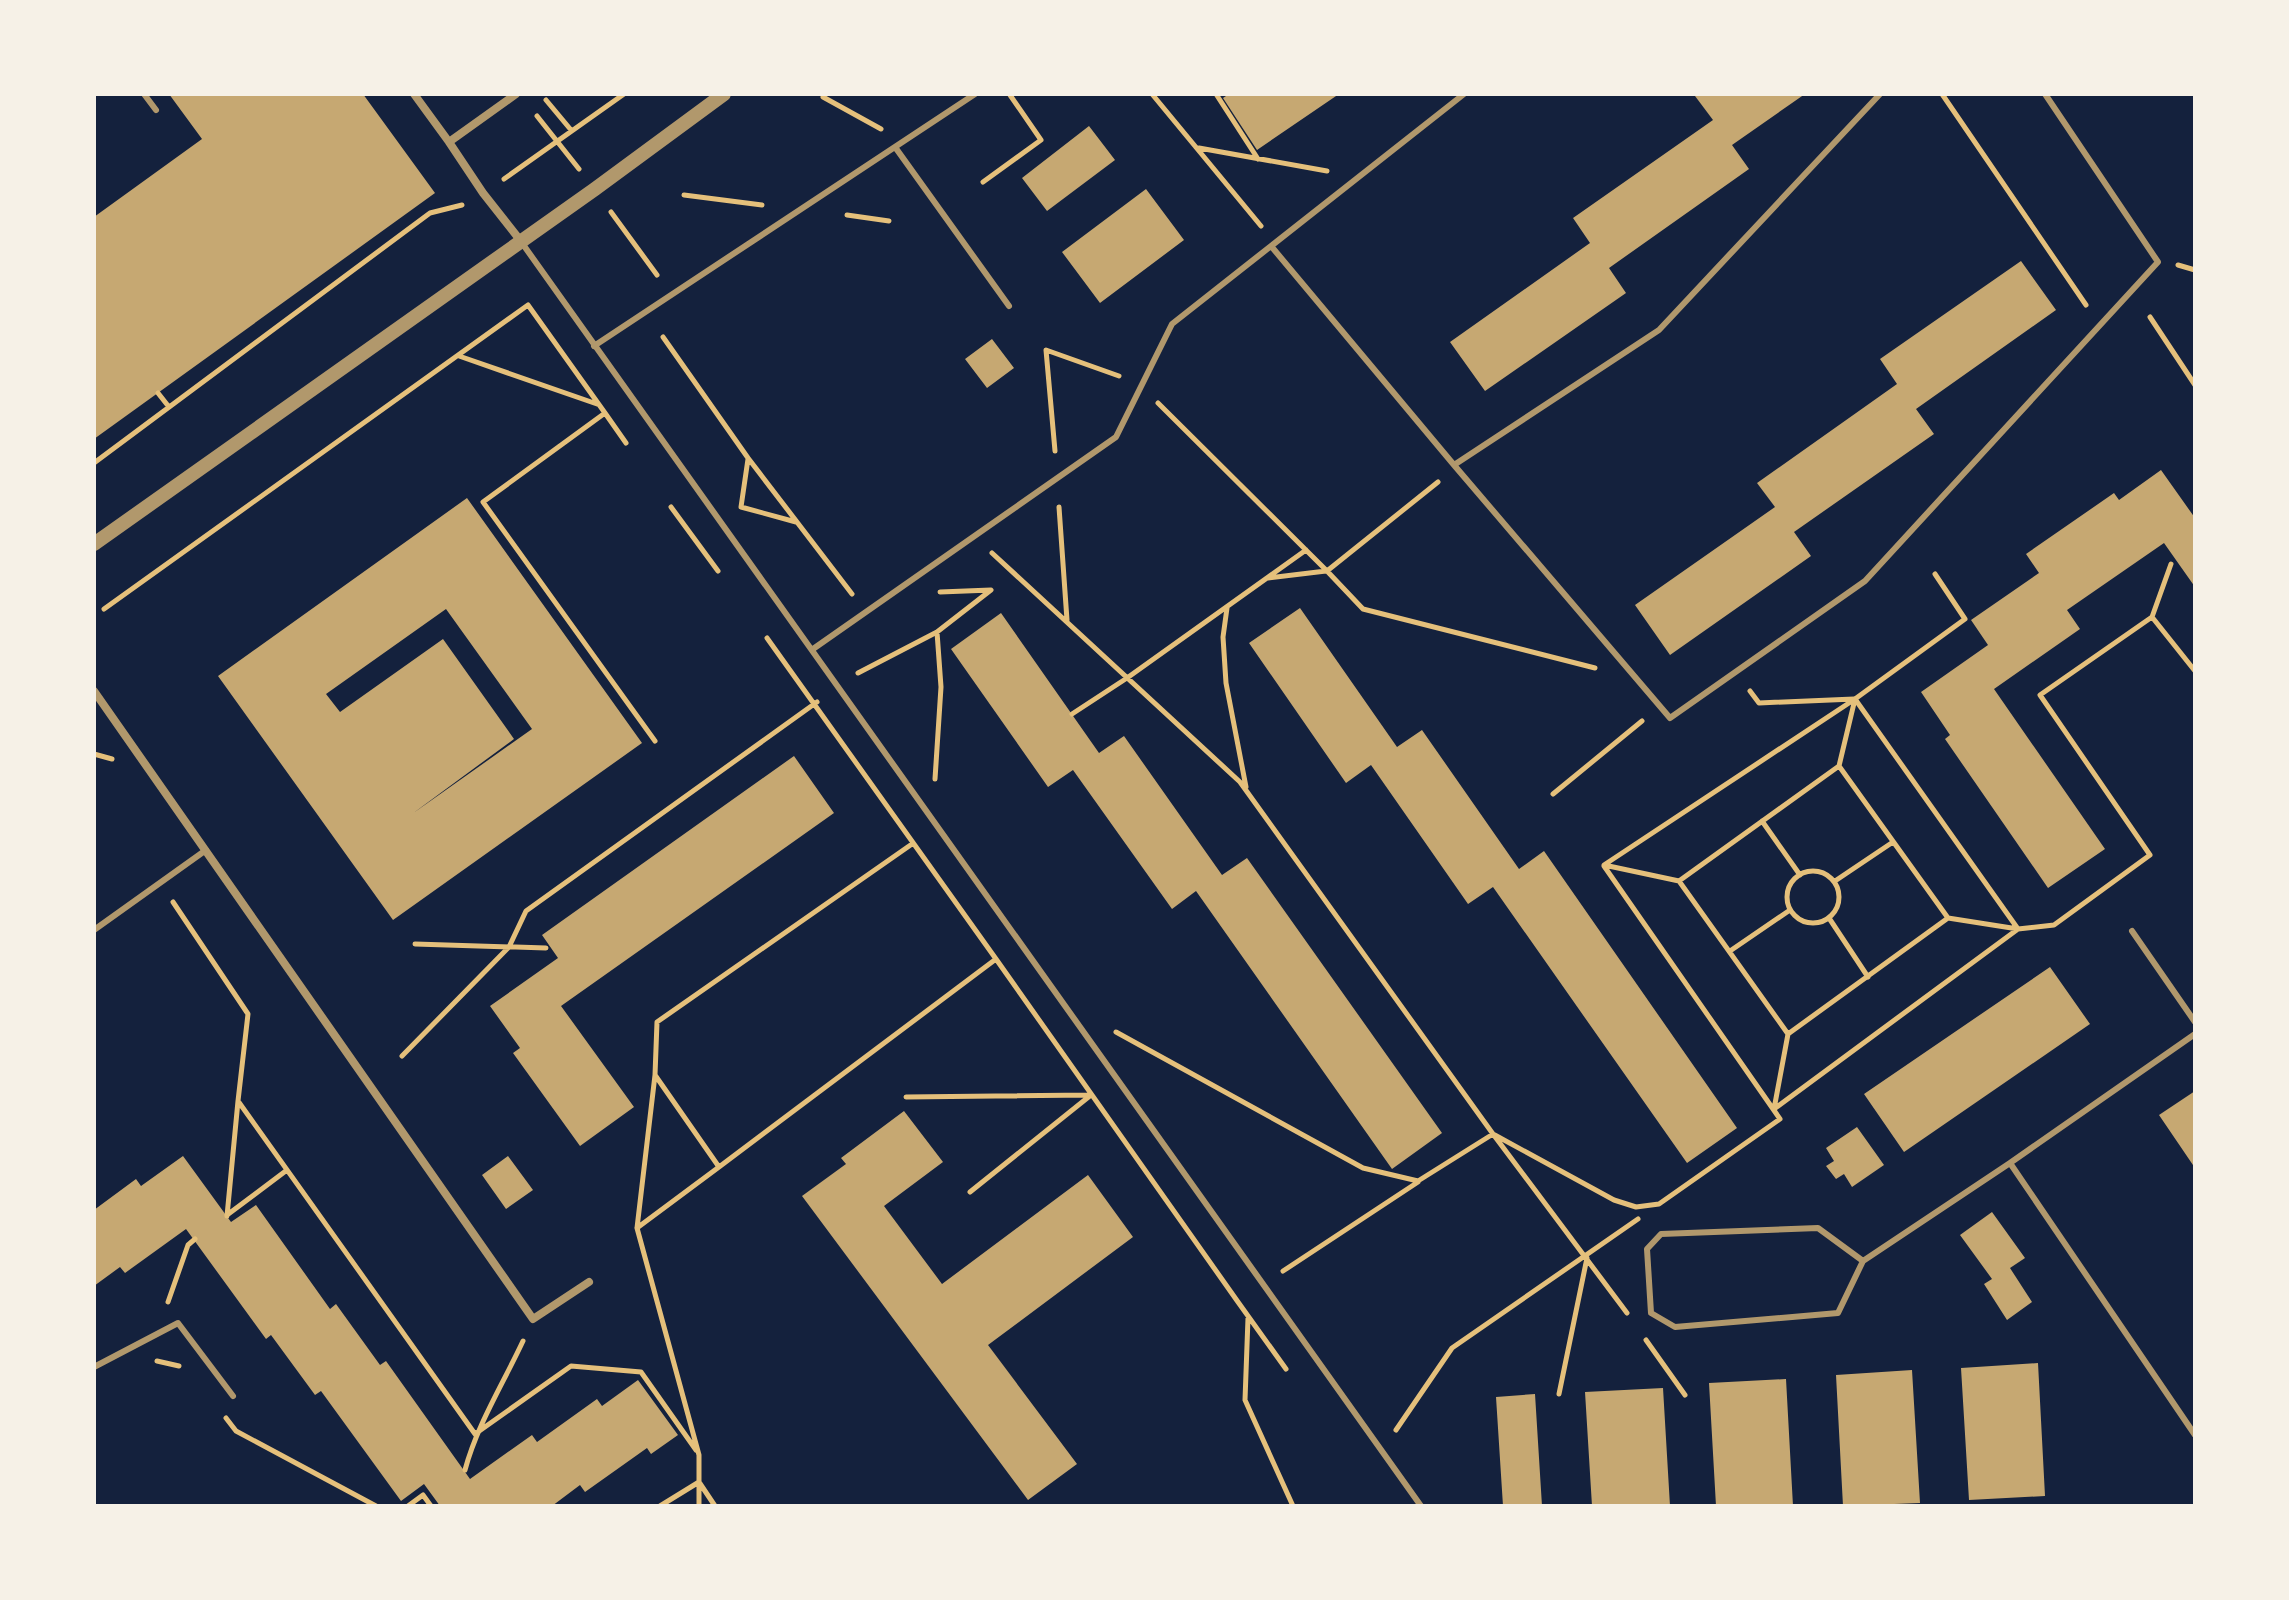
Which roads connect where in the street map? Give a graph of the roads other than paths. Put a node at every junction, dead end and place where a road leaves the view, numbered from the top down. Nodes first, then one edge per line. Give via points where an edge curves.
1 (144, 94) edge
2 (414, 94) edge
3 (516, 94) edge
4 (724, 94) edge
5 (975, 94) edge
6 (1464, 94) edge
7 (1880, 94) edge
8 (2045, 94) edge
9 (156, 110) dead end
10 (449, 142) junction
11 (895, 147) junction
12 (520, 240) junction
13 (1271, 246) junction
14 (1009, 306) dead end
15 (594, 346) junction
16 (1454, 465) junction
17 (94, 544) edge
18 (813, 649) junction
19 (94, 691) edge
20 (206, 850) junction
21 (94, 930) edge
22 (2132, 931) dead end
23 (2195, 1022) edge
24 (2195, 1034) edge
25 (2010, 1163) junction
26 (1863, 1261) junction
27 (589, 1282) dead end
28 (94, 1367) edge
29 (233, 1396) dead end
30 (2195, 1435) edge
31 (1421, 1506) edge

1 - 9 lane
2 - 10 street
3 - 10 street
4 - 12 street
5 - 11 lane
6 - 13 lane
7 - 16 lane via 1659,330
8 - 16 lane via 2158,262 1865,581 1670,718
10 - 12 street
11 - 14 lane
11 - 15 lane
12 - 15 lane
12 - 17 street
13 - 16 lane
13 - 18 lane via 1172,324 1116,437
15 - 18 lane
18 - 31 lane
19 - 20 street
20 - 21 lane
20 - 27 street via 533,1319
22 - 23 lane
24 - 25 lane
25 - 26 lane
25 - 30 lane
26 - 26 lane via 1818,1228 1661,1234 1647,1249 1651,1313 1675,1327 1838,1313
28 - 29 lane via 178,1323

